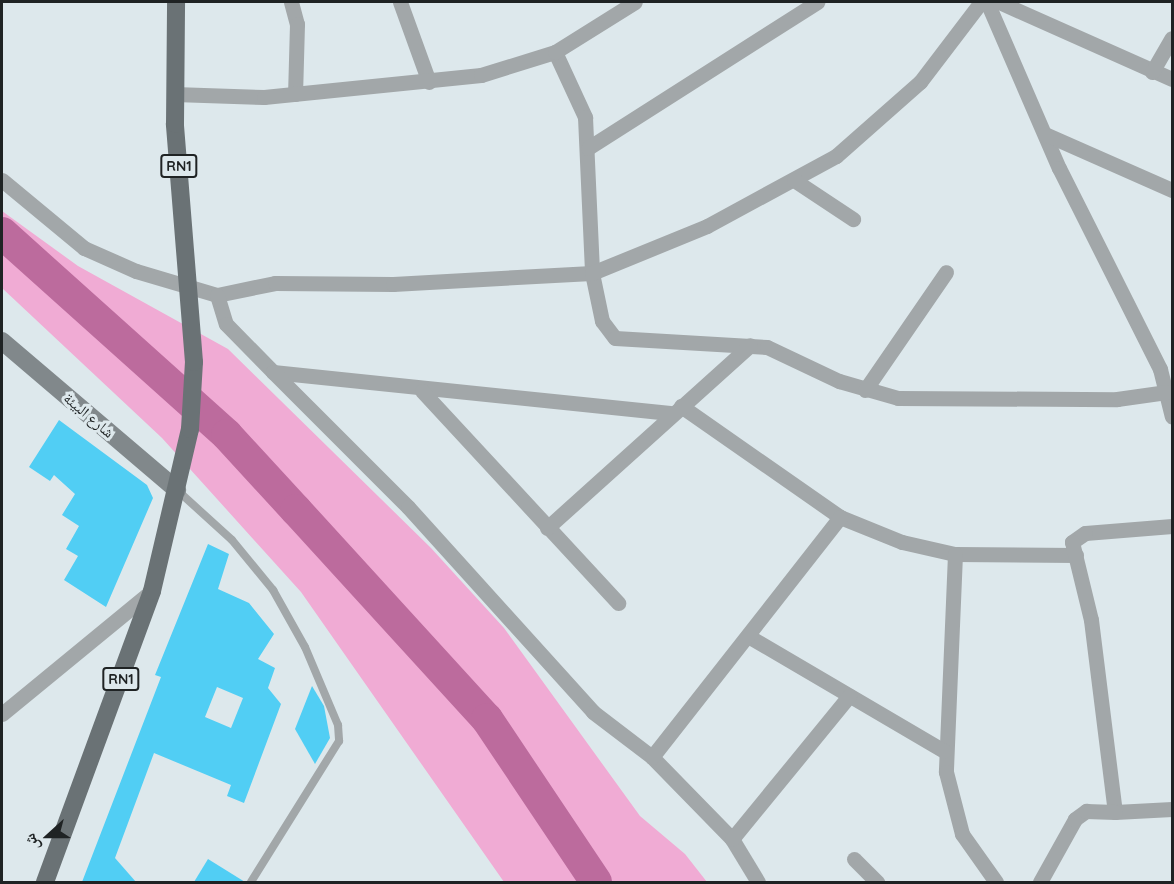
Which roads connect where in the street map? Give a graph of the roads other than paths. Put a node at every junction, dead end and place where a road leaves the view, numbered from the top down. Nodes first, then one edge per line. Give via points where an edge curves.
1 (176, 2) edge
2 (291, 2) edge
3 (400, 2) edge
4 (634, 2) edge
5 (817, 2) edge
6 (981, 2) edge
7 (987, 2) edge
8 (999, 2) edge
9 (1173, 38) edge
10 (555, 52) junction
11 (1152, 72) junction
12 (1173, 79) edge
13 (429, 82) junction
14 (174, 94) junction
15 (295, 94) junction
16 (1045, 134) junction
17 (588, 148) junction
18 (2, 180) edge
19 (794, 180) junction
20 (1173, 190) edge
21 (853, 219) dead end
22 (946, 272) dead end
23 (592, 273) junction
24 (191, 285) junction
25 (217, 295) junction
26 (750, 345) junction
27 (4, 348) edge
28 (273, 372) junction
29 (865, 390) junction
30 (422, 391) junction
31 (1167, 392) junction
32 (675, 410) junction
33 (1173, 417) edge
34 (177, 490) junction
35 (840, 517) junction
36 (1173, 526) edge
37 (547, 528) junction
38 (955, 554) junction
39 (1076, 555) junction
40 (152, 591) junction
41 (618, 603) dead end
42 (748, 636) junction
43 (849, 696) junction
44 (2, 714) edge
45 (944, 751) junction
46 (652, 757) junction
47 (1173, 809) edge
48 (1115, 812) junction
49 (732, 839) junction
50 (854, 859) dead end
51 (45, 882) edge
52 (251, 882) edge
53 (758, 882) edge
54 (877, 882) edge
55 (996, 882) edge
56 (1040, 882) edge

1 - 14 main road, RN1
2 - 15 street via 297,24
3 - 13 street
4 - 10 street
5 - 17 street
6 - 19 street via 891,113 836,156
7 - 16 street
8 - 11 street
9 - 11 street
10 - 13 street via 481,75
10 - 17 street via 585,117
11 - 12 street
13 - 15 street
14 - 15 street
14 - 24 main road, RN1
16 - 20 street
16 - 31 street
17 - 23 street
18 - 24 street via 84,248 136,271
19 - 21 street
19 - 23 street via 680,238
22 - 29 street
23 - 25 street via 393,284 275,283
23 - 26 street via 602,321 615,338
24 - 25 street
24 - 34 main road, RN1 via 193,331 182,472
25 - 28 street via 226,324
26 - 29 street via 787,354
26 - 32 street
27 - 34 street, شارع البيئة
28 - 30 street
28 - 46 street via 408,507 594,712
29 - 31 street via 898,398 1015,399 1117,399
30 - 32 street
30 - 37 street
31 - 33 street
32 - 35 street
32 - 37 street
34 - 40 main road, RN1
34 - 52 lane via 232,540 273,590 305,647 338,724 339,741
35 - 38 street via 902,542
35 - 42 street
36 - 39 street via 1085,533 1074,539
37 - 41 street
38 - 39 street
38 - 45 street
39 - 48 street via 1096,653
40 - 44 street
40 - 51 main road, RN1
42 - 43 street
42 - 46 street
43 - 45 street
43 - 49 street
45 - 55 street via 962,834
46 - 49 street
47 - 48 street
48 - 56 street via 1086,811 1076,819
49 - 53 street
50 - 54 street

